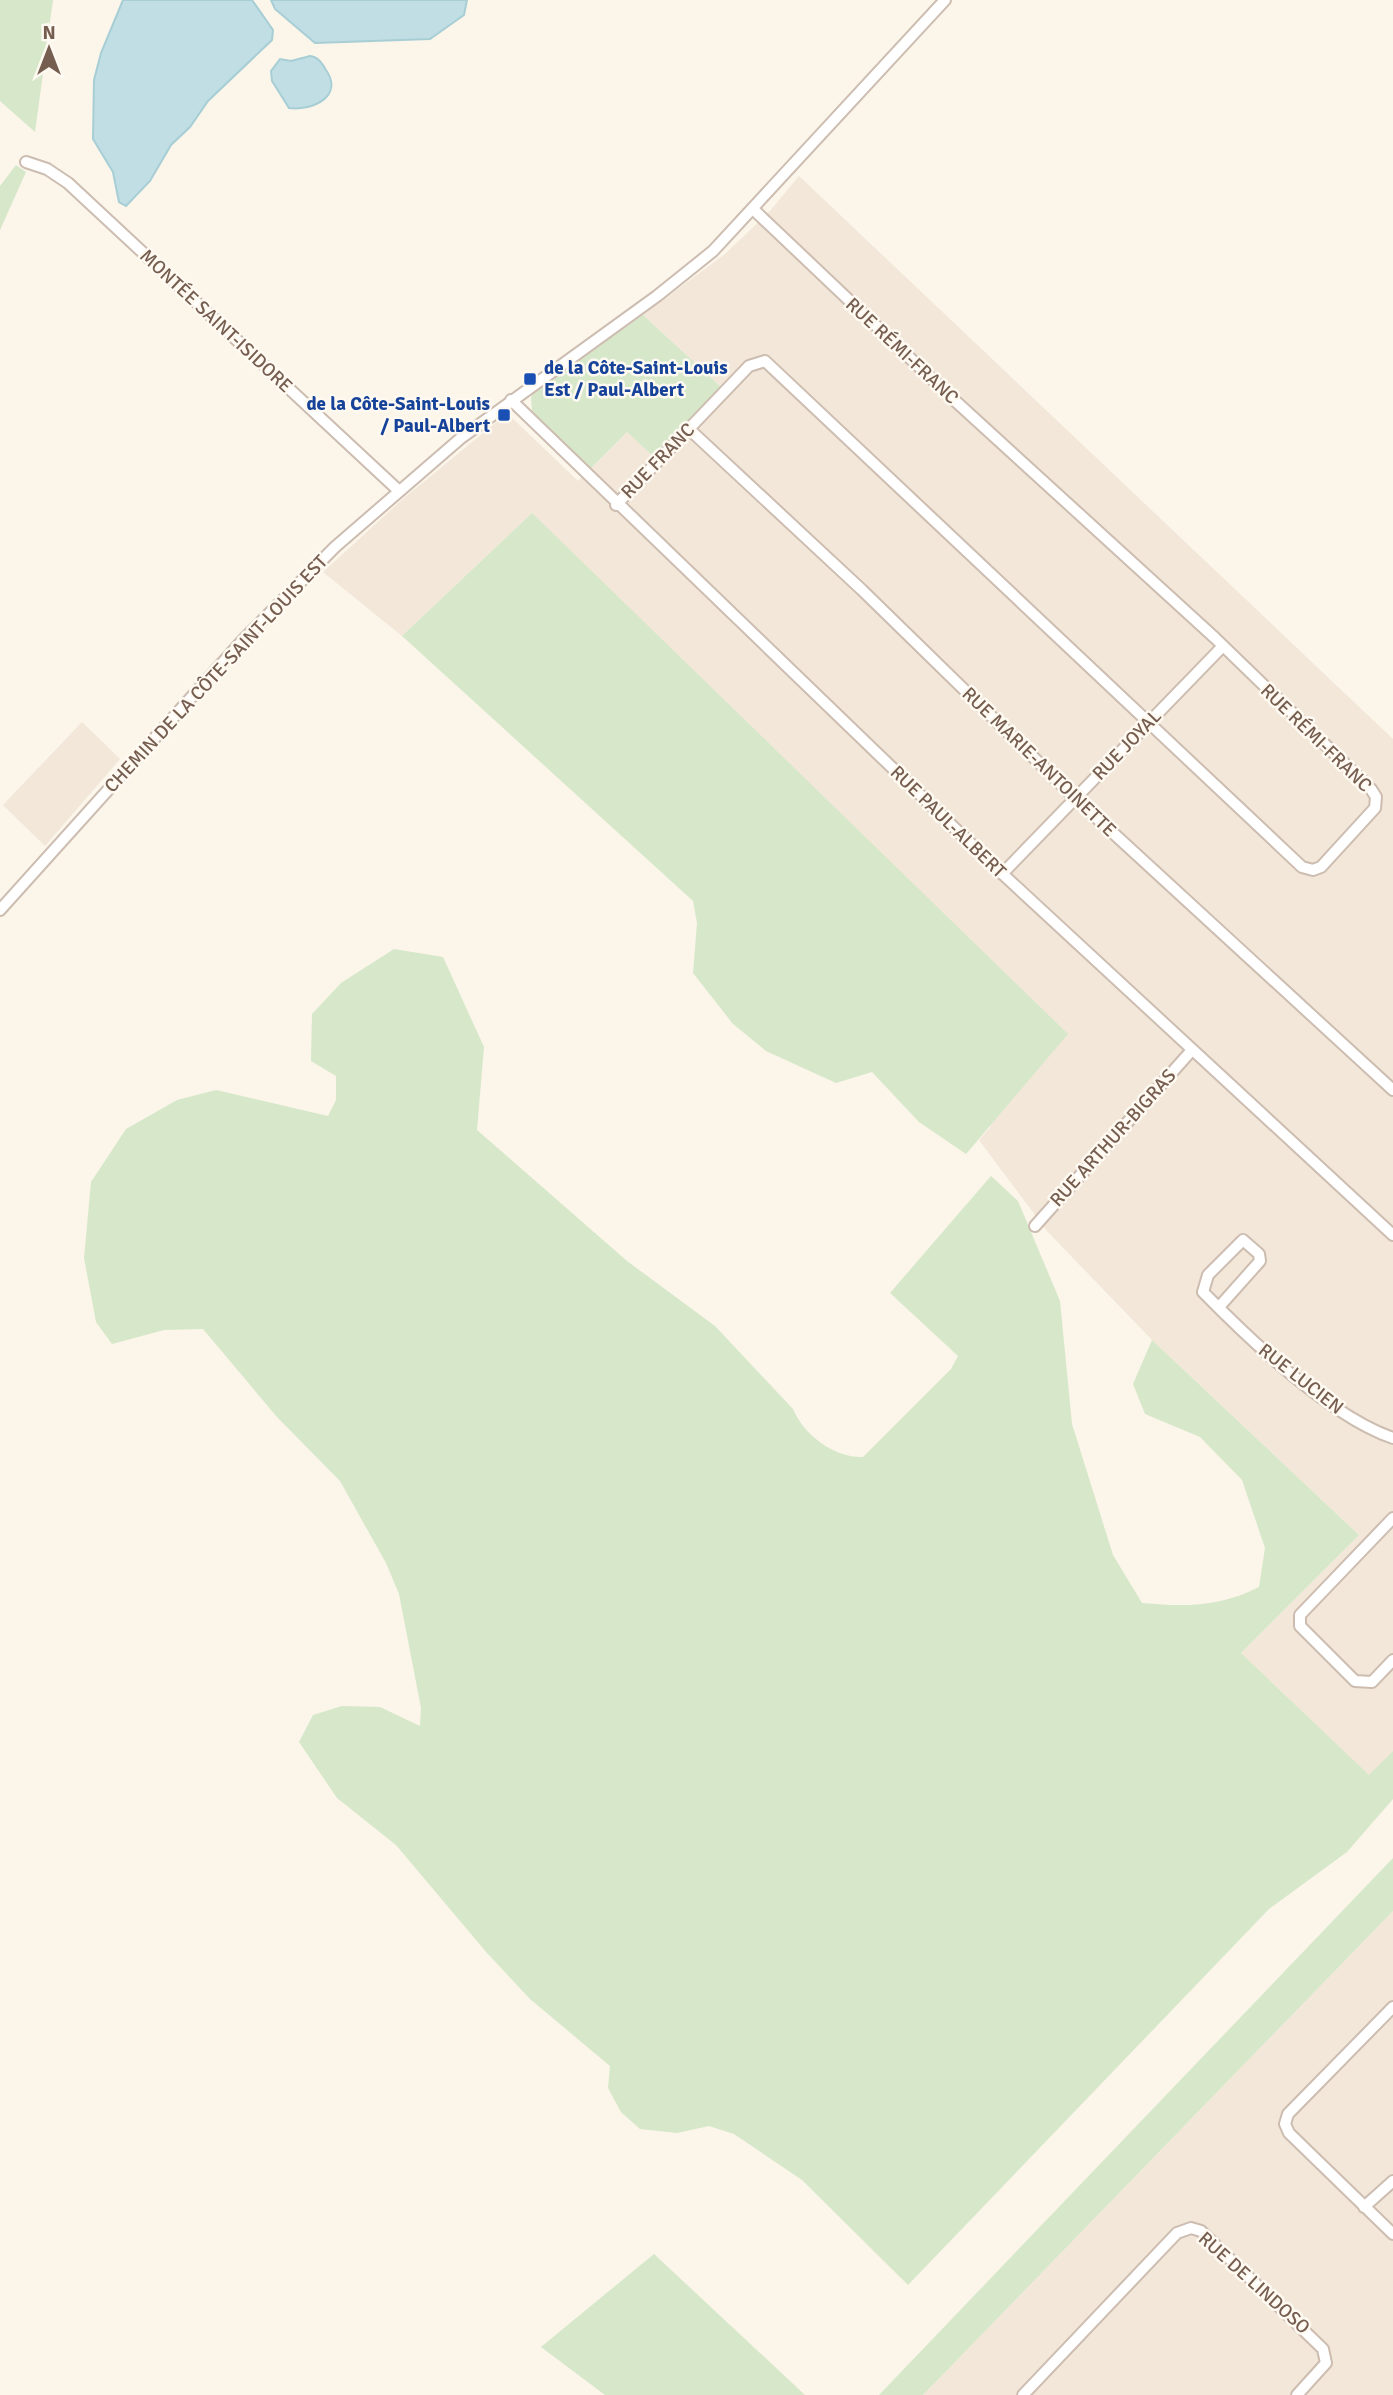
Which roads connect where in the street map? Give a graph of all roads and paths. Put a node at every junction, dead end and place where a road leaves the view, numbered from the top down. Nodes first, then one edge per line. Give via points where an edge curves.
1 (945, 0) edge
2 (26, 162) dead end
3 (754, 210) junction
4 (760, 360) joint
5 (511, 401) junction
6 (689, 429) junction
7 (398, 490) junction
8 (616, 505) junction
9 (1223, 646) junction
10 (1148, 723) junction
11 (1075, 798) junction
12 (1002, 874) junction
13 (0, 910) edge
14 (1192, 1050) junction
15 (1393, 1090) edge
16 (1035, 1226) dead end
17 (1393, 1235) edge
18 (1219, 1307) junction
19 (1393, 1438) edge
20 (1393, 1518) edge
21 (1393, 1660) edge
22 (1393, 2007) edge
23 (1393, 2181) edge
24 (1364, 2207) junction
25 (1393, 2235) edge
26 (1023, 2395) edge
27 (1297, 2395) edge

1 - 3 street, CHEMIN DE LA CÔTE-SAINT-LOUIS EST
2 - 7 street, MONTÉE SAINT-ISIDORE via 68,183
3 - 5 street, CHEMIN DE LA CÔTE-SAINT-LOUIS EST via 682,277
3 - 9 street, RUE RÉMI-FRANC
4 - 6 street, RUE FRANC via 748,366
4 - 10 street, RUE RÉMI-FRANC
5 - 7 street, CHEMIN DE LA CÔTE-SAINT-LOUIS EST
5 - 8 street, RUE PAUL-ALBERT
6 - 8 street, RUE FRANC
6 - 11 street, RUE MARIE-ANTOINETTE
7 - 13 street, CHEMIN DE LA CÔTE-SAINT-LOUIS EST via 243,640
8 - 12 street, RUE PAUL-ALBERT
9 - 10 street, RUE JOYAL
9 - 10 street, RUE RÉMI-FRANC via 1375,794 1374,811 1323,865 1313,870 1300,865
10 - 11 street, RUE JOYAL
11 - 12 street, RUE JOYAL
11 - 15 street, RUE MARIE-ANTOINETTE
12 - 14 street, RUE PAUL-ALBERT
14 - 16 street, RUE ARTHUR-BIGRAS
14 - 17 street, RUE PAUL-ALBERT
18 - 18 street, RUE LUCIEN via 1260,1261 1259,1254 1243,1240 1202,1286
18 - 19 street, RUE LUCIEN via 1253,1342 1337,1408 1365,1428
20 - 21 street via 1300,1615 1300,1626 1355,1681 1372,1682
22 - 24 street via 1288,2114 1285,2124
23 - 24 street
24 - 25 street
26 - 27 street, RUE DE LINDOSO via 1177,2233 1191,2228 1201,2231 1323,2348 1326,2364

